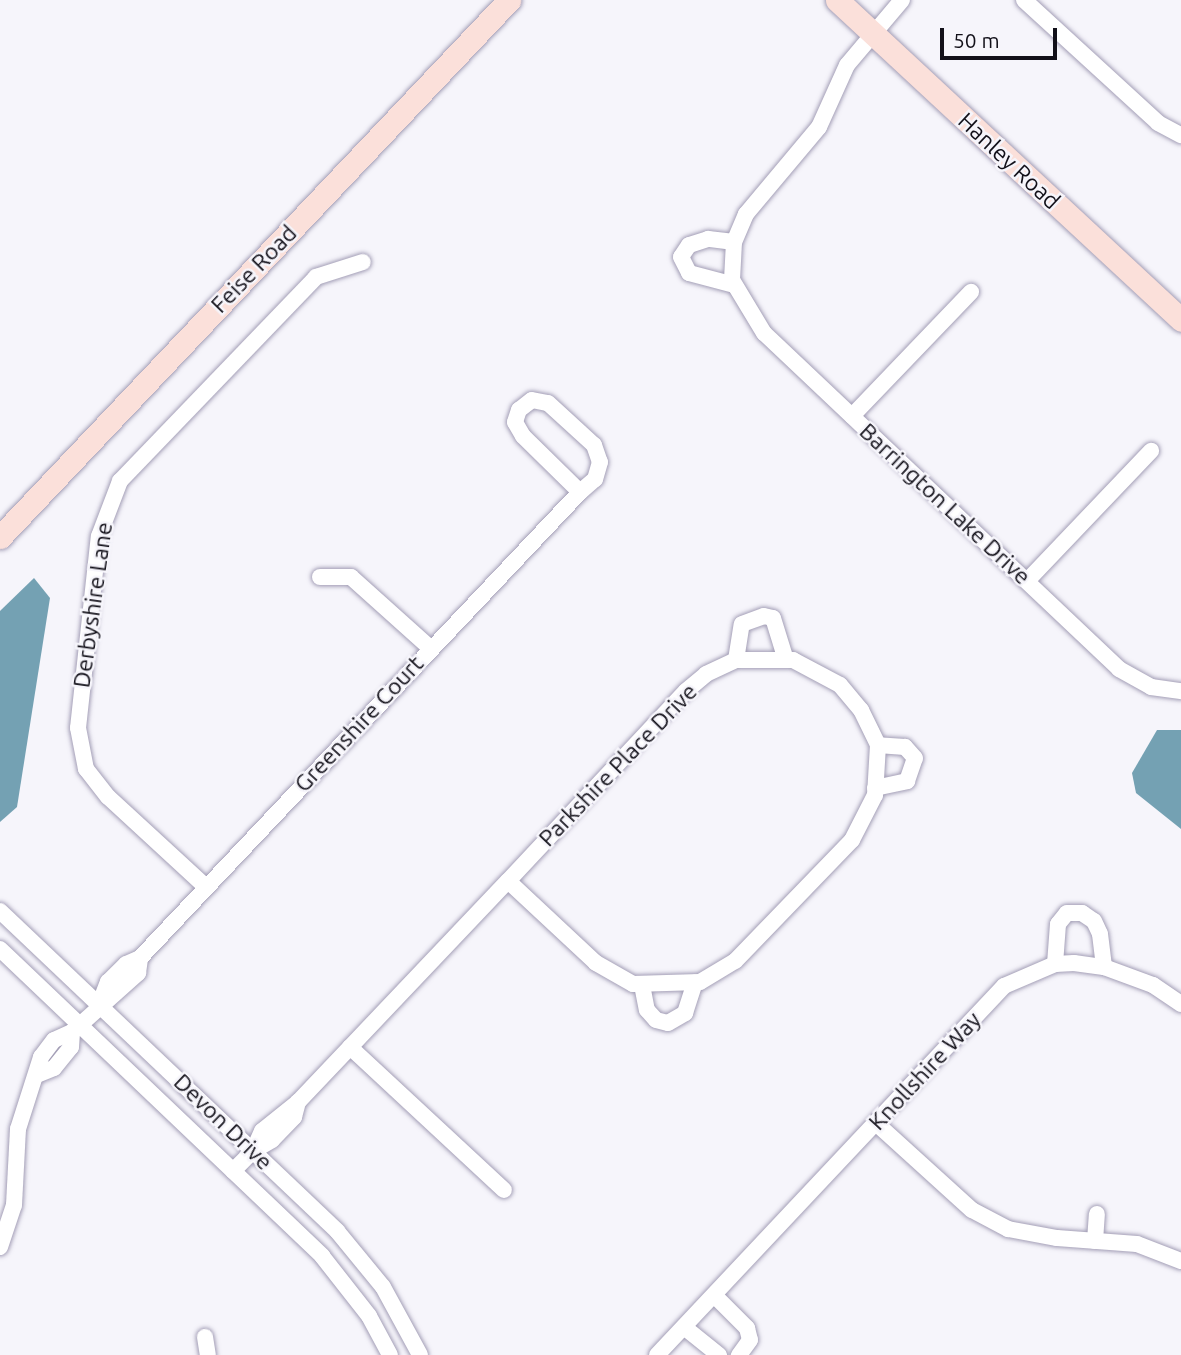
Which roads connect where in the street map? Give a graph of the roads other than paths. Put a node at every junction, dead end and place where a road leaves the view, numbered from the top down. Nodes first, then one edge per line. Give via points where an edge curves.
1 (509, 0) edge
2 (837, 0) edge
3 (902, 0) edge
4 (1024, 0) edge
5 (872, 33) junction
6 (1181, 135) edge
7 (734, 242) junction
8 (363, 262) dead end
9 (734, 285) junction
10 (971, 292) dead end
11 (1181, 320) edge
12 (852, 416) junction
13 (1151, 451) dead end
14 (580, 492) junction
15 (0, 537) edge
16 (320, 578) dead end
17 (1027, 581) junction
18 (430, 648) junction
19 (736, 660) junction
20 (786, 660) junction
21 (1181, 691) edge
22 (878, 745) junction
23 (875, 788) junction
24 (508, 881) junction
25 (206, 887) junction
26 (0, 911) edge
27 (0, 949) edge
28 (1055, 964) junction
29 (1104, 967) junction
30 (695, 983) junction
31 (642, 985) junction
32 (99, 1004) junction
33 (1181, 1004) edge
34 (76, 1028) junction
35 (350, 1047) junction
36 (877, 1124) junction
37 (253, 1151) junction
38 (233, 1171) junction
39 (504, 1191) dead end
40 (1097, 1214) dead end
41 (1095, 1241) junction
42 (0, 1247) edge
43 (1181, 1261) edge
44 (714, 1295) junction
45 (684, 1327) junction
46 (205, 1337) dead end
47 (208, 1355) edge
48 (390, 1355) edge
49 (419, 1355) edge
50 (657, 1355) edge
51 (719, 1355) edge
52 (739, 1355) edge

1 - 15 street, Feise Road
2 - 5 street, Hanley Road
3 - 5 street
4 - 6 street via 1158,123
5 - 7 street via 847,65 819,127 755,201
5 - 11 street, Hanley Road
7 - 9 street
7 - 9 street via 708,239 689,245 681,257 689,273
8 - 25 street, Derbyshire Lane via 316,277 306,287 120,481 99,536 78,728 86,769 108,797
9 - 12 street, Barrington Lake Drive via 764,333
10 - 12 street
12 - 17 street, Barrington Lake Drive
13 - 17 street
14 - 14 street, Greenshire Court via 594,479 600,462 594,445 548,403 531,400 519,410 515,422 523,436
14 - 18 street, Greenshire Court
16 - 18 street via 351,577
17 - 21 street, Barrington Lake Drive via 1119,668 1151,687
18 - 25 street, Greenshire Court
19 - 20 street, Parkshire Place Drive
19 - 20 street via 742,624 764,616 773,618
19 - 24 street, Parkshire Place Drive via 706,674 686,691
20 - 22 street, Parkshire Place Drive via 814,667 841,685 861,710
22 - 23 street, Parkshire Place Drive
22 - 23 street via 905,747 915,758 907,781
23 - 30 street, Parkshire Place Drive via 852,840 735,961
24 - 31 street, Parkshire Place Drive via 596,963
24 - 35 street, Parkshire Place Drive
25 - 32 street, Greenshire Court via 141,958 138,973
26 - 32 street, Devon Drive
27 - 34 street, Devon Drive
28 - 29 street, Knollshire Way
28 - 29 street via 1058,924 1067,913 1082,913 1094,921 1100,934
28 - 36 street, Knollshire Way via 1003,986
29 - 33 street, Knollshire Way via 1153,985
30 - 31 street, Parkshire Place Drive
30 - 31 street via 685,1013 668,1023 656,1020 647,1010
32 - 34 street, Greenshire Court
32 - 37 street, Devon Drive
34 - 38 street, Devon Drive
34 - 42 street, Greenshire Court via 71,1047 54,1068 39,1074 18,1129 14,1205
35 - 37 street, Parkshire Place Drive via 298,1102 294,1117 272,1140
35 - 39 street
36 - 41 street via 972,1210 1007,1229
36 - 44 street, Knollshire Way
37 - 38 street, Parkshire Place Drive
37 - 49 street, Devon Drive via 352,1247 388,1295
38 - 48 street, Devon Drive via 336,1273
40 - 41 street
41 - 43 street via 1137,1244
44 - 45 street, Knollshire Way
44 - 52 street via 747,1328 750,1340
45 - 50 street, Knollshire Way
45 - 51 street
46 - 47 street

